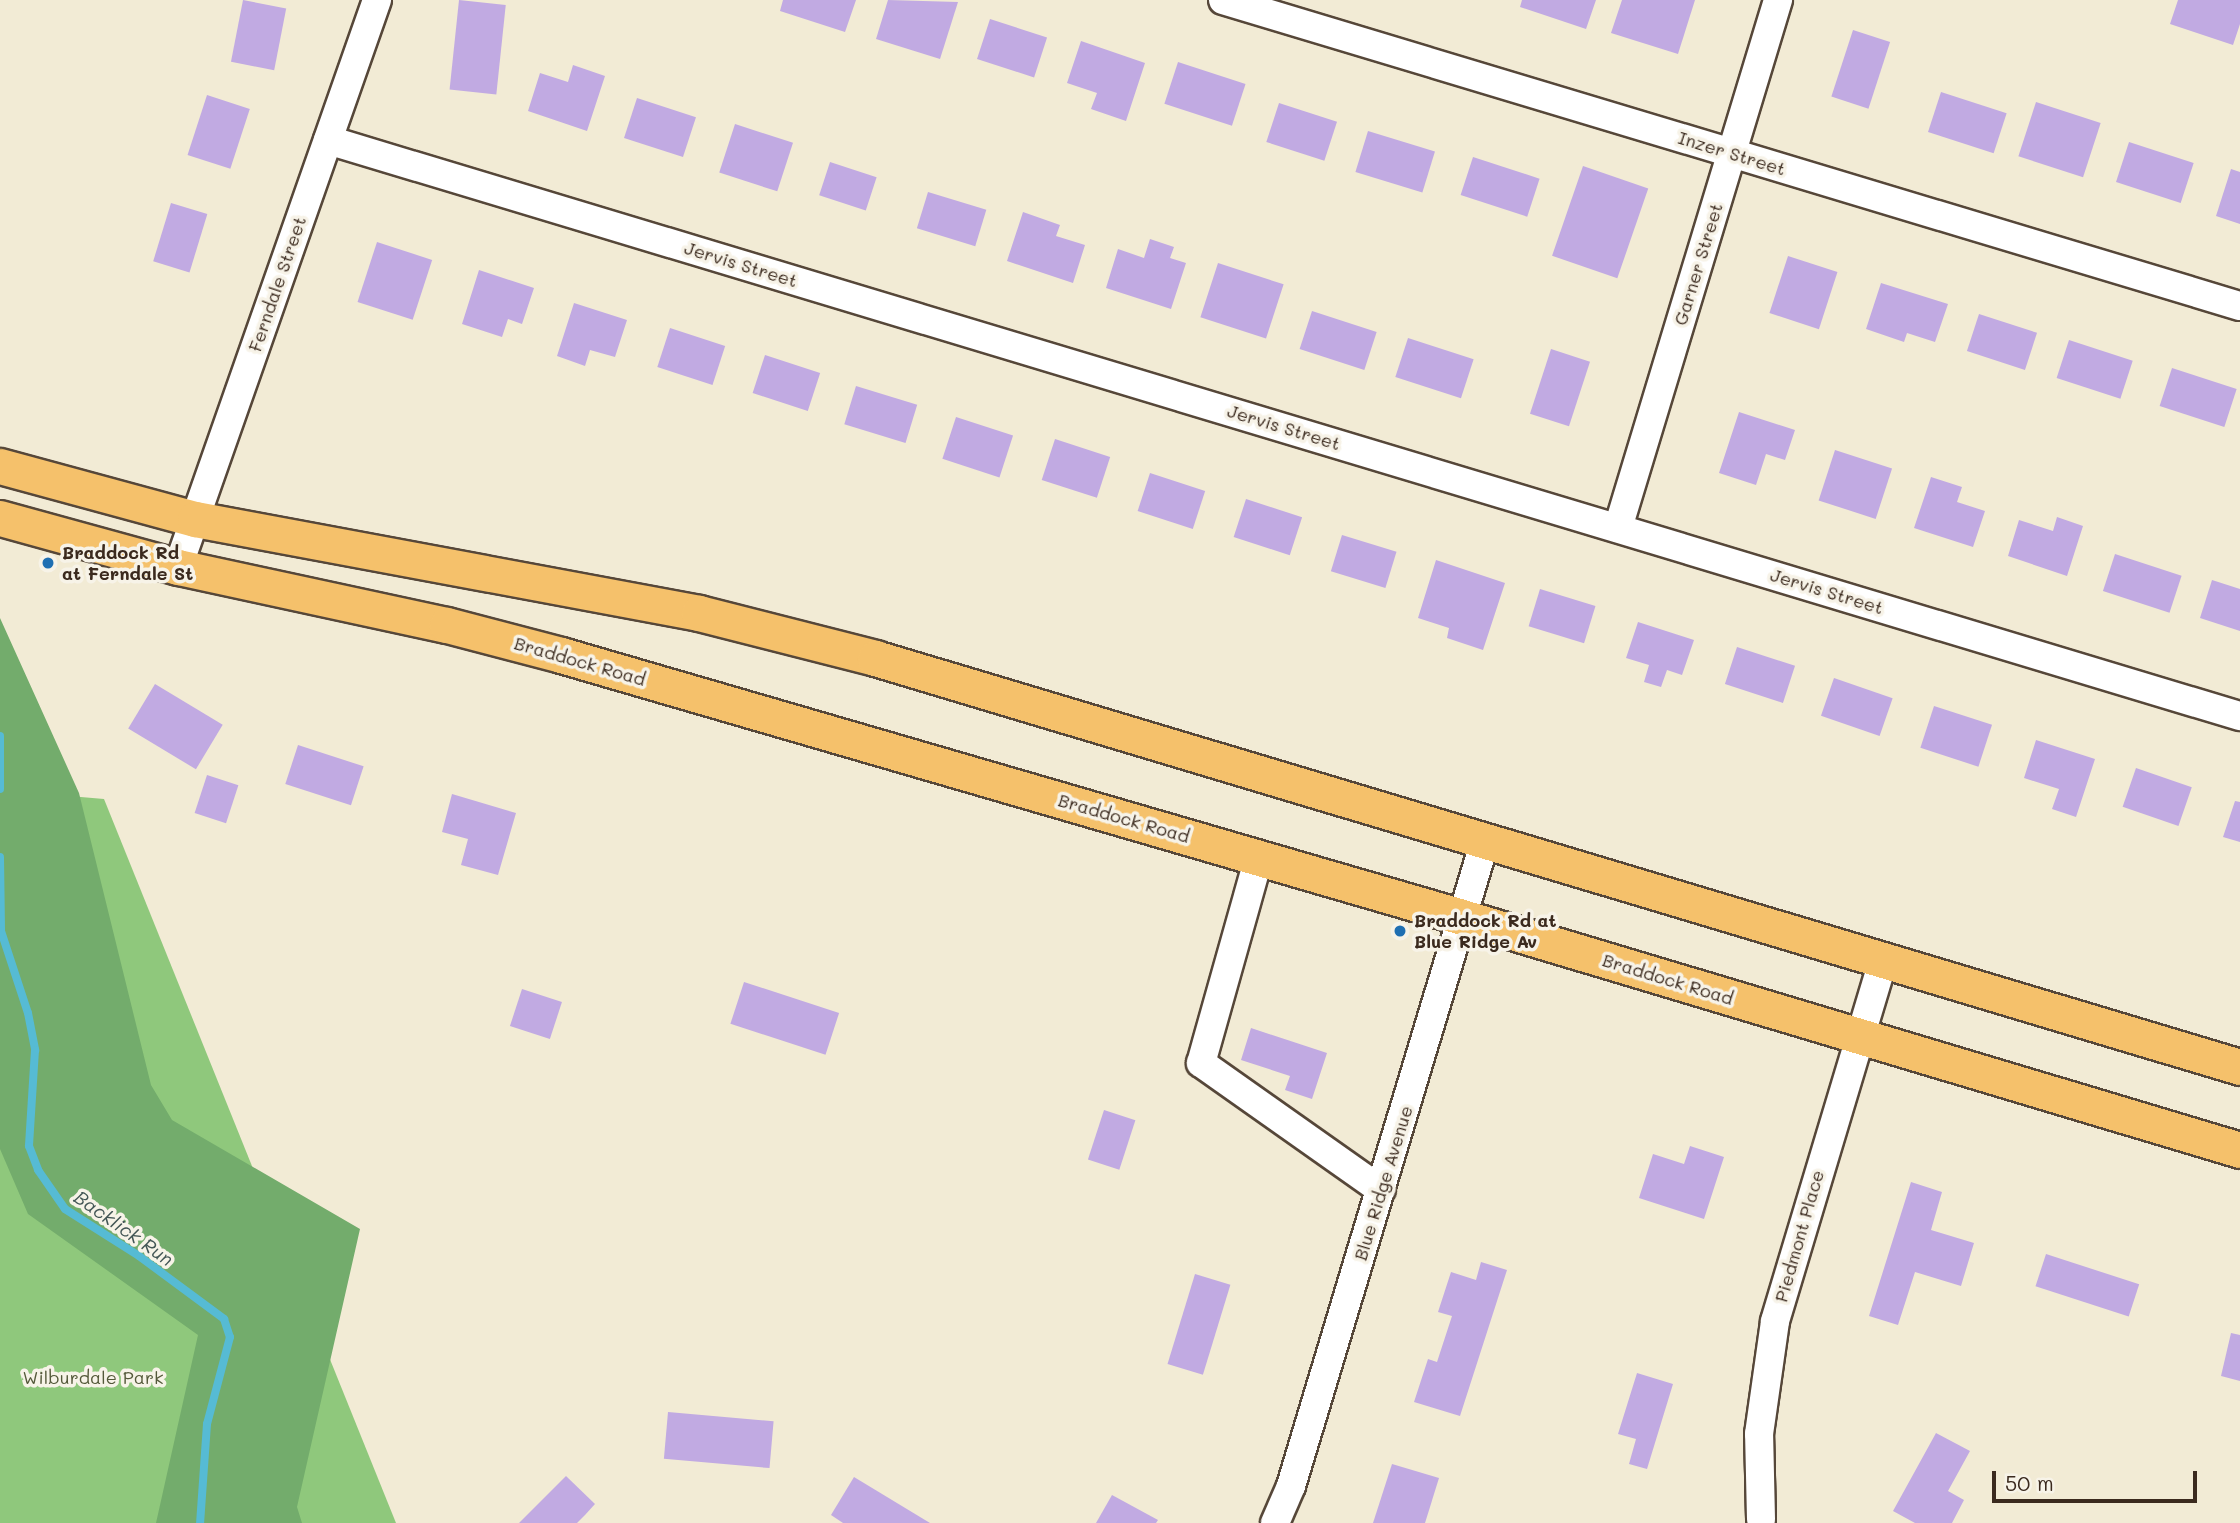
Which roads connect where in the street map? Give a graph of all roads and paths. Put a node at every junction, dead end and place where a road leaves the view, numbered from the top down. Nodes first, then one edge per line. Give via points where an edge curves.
1 (377, 0) edge
2 (1223, 0) edge
3 (1778, 0) edge
4 (327, 140) junction
5 (1732, 153) junction
6 (2240, 306) edge
7 (0, 466) edge
8 (0, 519) edge
9 (195, 519) junction
10 (1618, 528) junction
11 (178, 568) junction
12 (2240, 716) edge
13 (1485, 841) junction
14 (1259, 857) junction
15 (1462, 917) junction
16 (1883, 960) junction
17 (1860, 1037) junction
18 (2240, 1067) edge
19 (2240, 1150) edge
20 (1381, 1190) junction
21 (1761, 1519) dead end
22 (1275, 1523) edge

1 - 4 street, Ferndale Street
2 - 5 street, Inzer Street
3 - 5 street, Garner Street
4 - 9 street, Ferndale Street
4 - 10 street, Jervis Street
5 - 6 street, Inzer Street
5 - 10 street, Garner Street
7 - 9 main road
8 - 11 main road, Braddock Road
9 - 11 street, Ferndale Street
9 - 13 main road via 699,613 1057,709
10 - 12 street, Jervis Street
11 - 14 main road, Braddock Road via 447,625 561,655
13 - 15 street, Blue Ridge Avenue
13 - 16 main road
14 - 15 main road, Braddock Road
14 - 20 street via 1201,1063
15 - 17 main road, Braddock Road
15 - 20 street, Blue Ridge Avenue
16 - 17 street, Piedmont Place
16 - 18 main road
17 - 19 main road, Braddock Road
17 - 21 street, Piedmont Place via 1775,1321 1759,1434
20 - 22 street, Blue Ridge Avenue via 1291,1486

